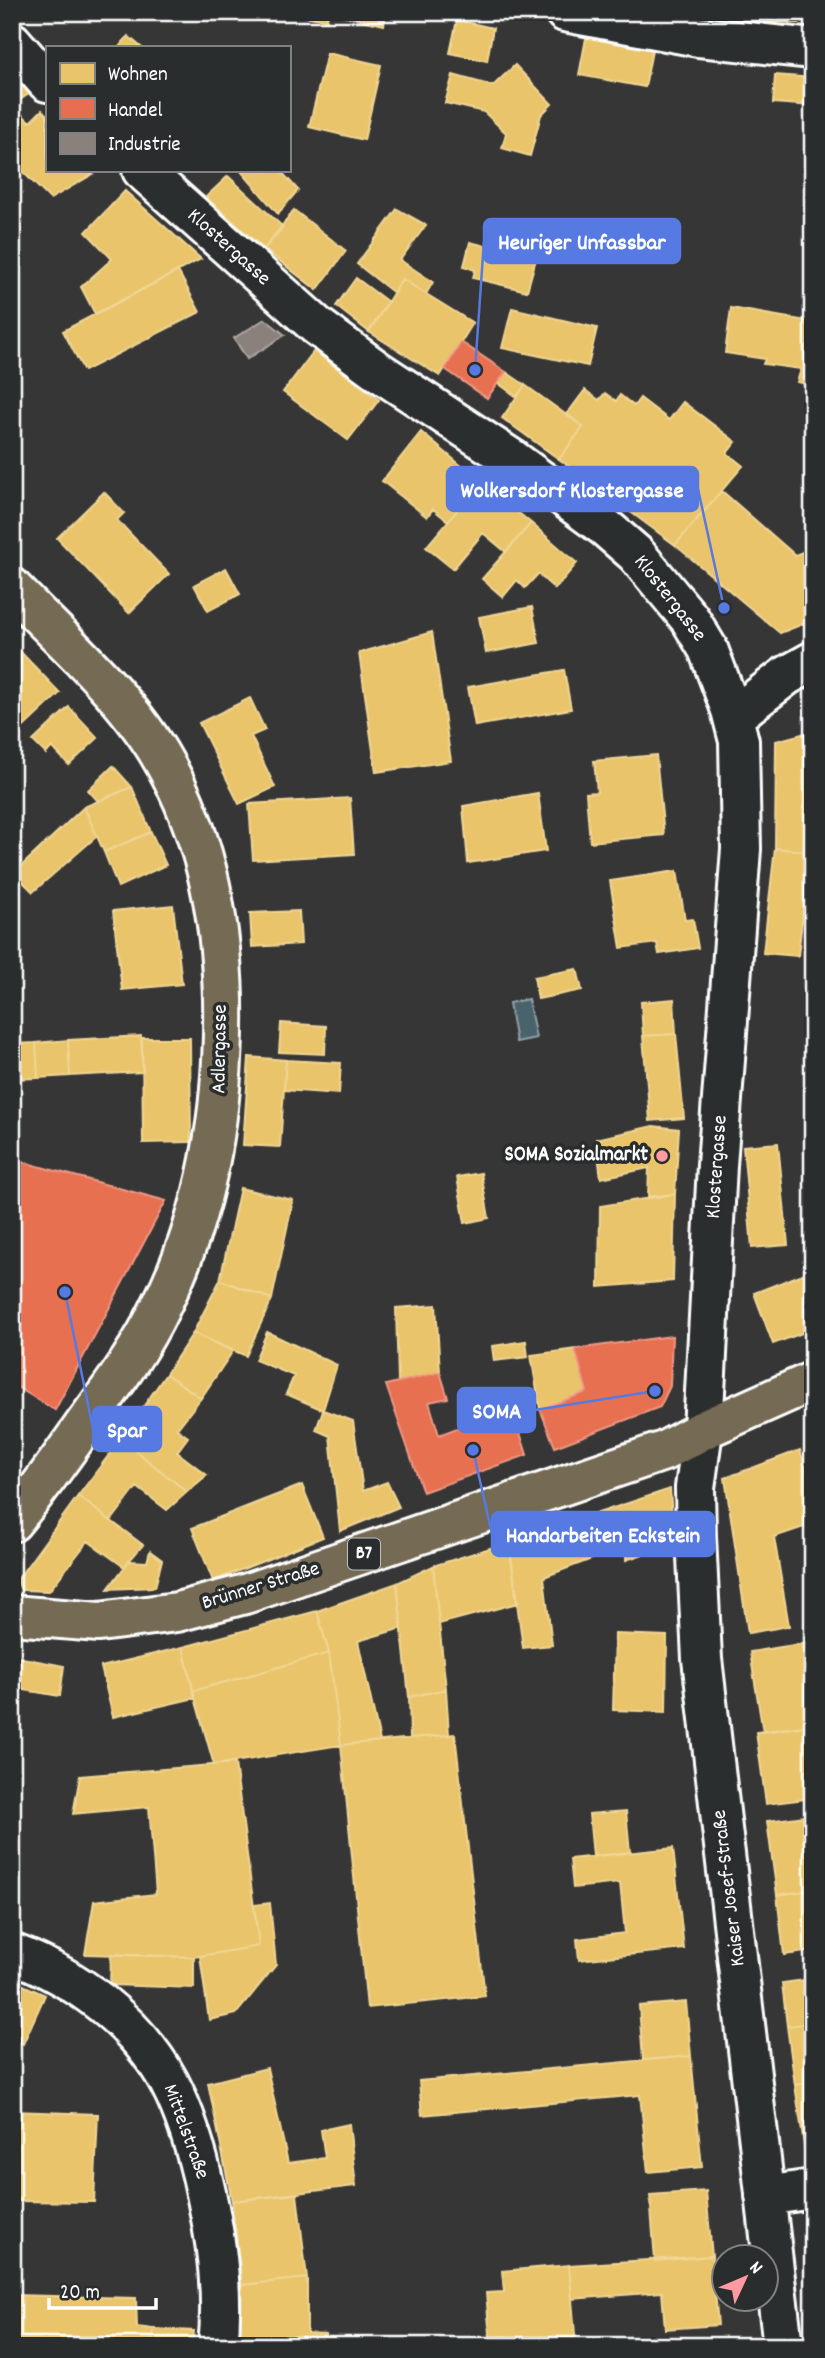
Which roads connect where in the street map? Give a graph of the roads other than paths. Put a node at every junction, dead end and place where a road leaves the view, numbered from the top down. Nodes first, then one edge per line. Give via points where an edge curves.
1 (565, 12) edge
2 (12, 42) edge
3 (813, 49) edge
4 (46, 81) edge
5 (144, 172) edge
6 (12, 588) edge
7 (813, 661) edge
8 (733, 717) junction
9 (813, 1381) edge
10 (703, 1430) junction
11 (12, 1522) edge
12 (12, 1615) edge
13 (12, 1953) edge
14 (813, 2189) edge
15 (765, 2196) junction
16 (218, 2346) edge
17 (783, 2346) edge

1 - 3 street via 699,37
2 - 4 street
5 - 8 street, Klostergasse via 317,326 512,459 636,554 690,619 708,649
6 - 11 main road, Adlergasse via 122,704 181,793 215,907 223,1014 214,1145 202,1199 176,1275 116,1382
7 - 8 street
8 - 10 street, Klostergasse via 739,741 741,849
9 - 10 main road, Brünner Straße / B7
10 - 12 main road, Brünner Straße / B7 via 664,1451 245,1594 177,1612 99,1622
10 - 15 street, Kaiser Josef-Straße via 695,1488 702,1659
13 - 16 street, Mittelstraße via 67,1978 100,2002 134,2033 169,2083 185,2119 211,2215 221,2295
14 - 15 street
15 - 17 street, Kaiser Josef-Straße

